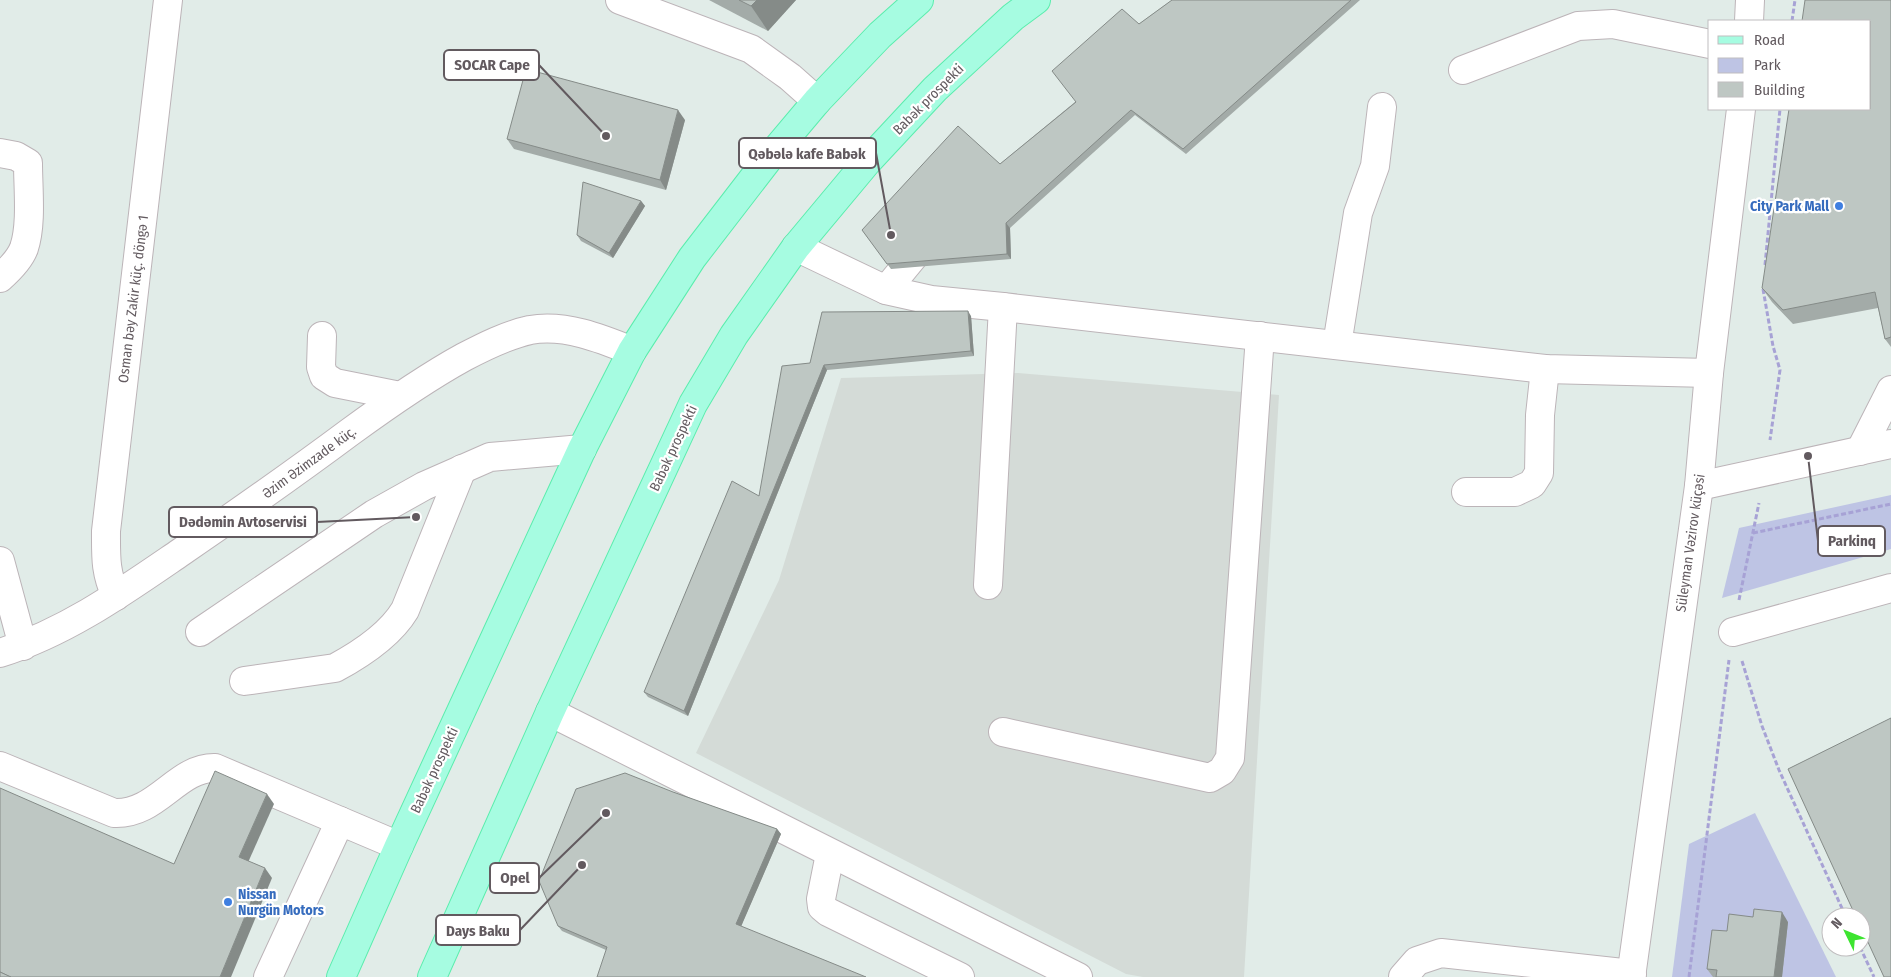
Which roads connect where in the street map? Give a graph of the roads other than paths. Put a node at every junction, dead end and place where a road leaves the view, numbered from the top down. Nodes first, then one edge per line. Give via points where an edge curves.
1 (168, 0) edge
2 (620, 0) edge
3 (918, 0) edge
4 (1036, 0) edge
5 (1750, 0) edge
6 (1749, 20) edge
7 (1708, 44) edge
8 (1463, 70) dead end
9 (817, 101) junction
10 (1382, 107) dead end
11 (1741, 110) edge
12 (0, 153) edge
13 (943, 229) edge
14 (796, 247) junction
15 (0, 278) edge
16 (886, 290) junction
17 (1003, 306) junction
18 (322, 336) dead end
19 (1260, 336) junction
20 (1337, 345) junction
21 (632, 351) junction
22 (1545, 369) junction
23 (1709, 373) junction
24 (1891, 390) edge
25 (400, 396) junction
26 (1891, 444) edge
27 (582, 449) junction
28 (1860, 451) junction
29 (462, 470) junction
30 (1698, 486) junction
31 (1466, 492) dead end
32 (0, 561) edge
33 (988, 586) dead end
34 (1891, 588) edge
35 (116, 596) junction
36 (5, 603) edge
37 (200, 632) dead end
38 (1733, 632) road end
39 (11, 649) edge
40 (244, 682) dead end
41 (550, 712) junction
42 (1003, 732) dead end
43 (0, 766) edge
44 (340, 821) junction
45 (399, 846) junction
46 (830, 854) junction
47 (1632, 975) edge
48 (268, 977) edge
49 (341, 977) edge
50 (432, 977) edge
51 (960, 977) edge
52 (1078, 977) edge
53 (1403, 977) edge

1 - 35 street, Osman bəy Zakir küç. döngə 1 via 106,531 108,579
2 - 9 street via 751,49
3 - 9 main road, Babək prospekti
4 - 14 main road, Babək prospekti via 1012,17 935,89 867,162
5 - 6 street
7 - 8 street via 1613,24 1578,26
9 - 21 main road, Babək prospekti via 692,258
10 - 20 street via 1375,166 1358,213
11 - 23 street, Süleyman Vəzirov küçəsi
12 - 15 street via 16,156 28,163 28,217 24,250
13 - 16 street
14 - 16 street
14 - 41 main road, Babək prospekti via 734,335 693,404
16 - 17 street via 931,300
17 - 19 street
17 - 33 street
18 - 25 street via 321,367 324,376 335,383
19 - 20 street
19 - 42 street via 1230,758 1222,771 1210,778
20 - 22 street
21 - 25 street, Əzim Əzimzade küç. via 600,338 559,328 530,330 492,342
21 - 27 main road, Babək prospekti
22 - 23 street
22 - 31 street via 1539,473 1532,484 1515,492
23 - 30 street, Süleyman Vəzirov küçəsi
24 - 28 street
25 - 35 street, Əzim Əzimzade küç. via 280,484
26 - 28 street
27 - 29 street via 490,457
27 - 45 main road, Babək prospekti
28 - 30 street
29 - 37 street via 383,509
29 - 40 street via 398,622 349,661 335,668
30 - 47 street, Süleyman Vəzirov küçəsi
32 - 36 street
34 - 38 street
35 - 39 street, Əzim Əzimzade küç. via 52,634
36 - 39 street
41 - 46 street
41 - 50 main road, Babək prospekti
43 - 44 street via 114,813 127,814 141,809 198,770 215,768
44 - 45 street
44 - 48 street
45 - 49 main road, Babək prospekti
46 - 51 street via 822,907
46 - 52 street
47 - 53 street via 1441,953 1417,961

